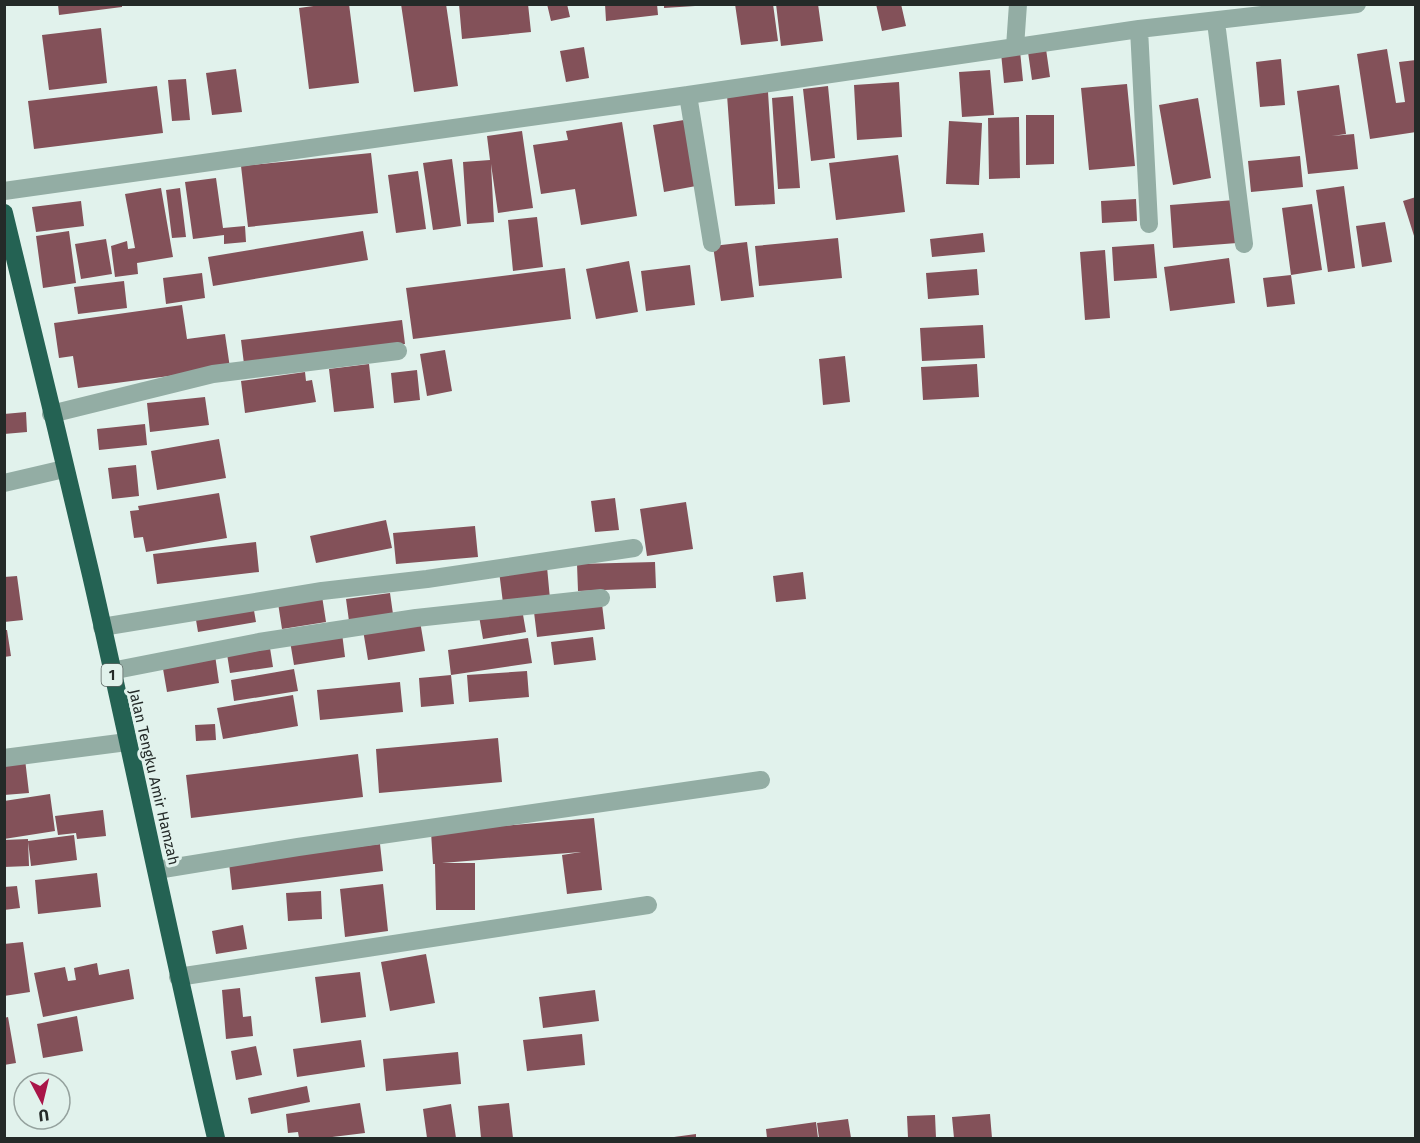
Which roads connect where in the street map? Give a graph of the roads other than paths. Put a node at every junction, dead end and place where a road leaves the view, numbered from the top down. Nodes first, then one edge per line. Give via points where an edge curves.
1 (1018, 4) edge
2 (1357, 4) edge
3 (1216, 22) junction
4 (1139, 29) junction
5 (1015, 47) junction
6 (688, 95) junction
7 (4, 191) edge
8 (4, 213) edge
9 (1149, 224) dead end
10 (712, 243) dead end
11 (1244, 244) dead end
12 (398, 351) dead end
13 (51, 414) junction
14 (64, 469) junction
15 (4, 483) edge
16 (634, 548) dead end
17 (601, 598) dead end
18 (102, 627) junction
19 (111, 671) junction
20 (128, 742) junction
21 (4, 758) edge
22 (761, 780) dead end
23 (157, 870) junction
24 (648, 905) dead end
25 (178, 976) junction
26 (216, 1138) edge

1 - 5 street
2 - 3 street
3 - 4 street
3 - 11 street
4 - 5 street
4 - 9 street
5 - 6 street
6 - 7 street
6 - 10 street
8 - 13 highway, Jalan Tengku Amir Hamzah / 1
12 - 13 street via 213,374
13 - 14 highway, Jalan Tengku Amir Hamzah / 1
14 - 15 street
14 - 18 highway, Jalan Tengku Amir Hamzah / 1
16 - 18 street via 322,591
17 - 19 street via 416,618 259,642
18 - 19 highway, Jalan Tengku Amir Hamzah / 1
19 - 20 highway, Jalan Tengku Amir Hamzah / 1
20 - 21 street
20 - 23 highway, Jalan Tengku Amir Hamzah / 1
22 - 23 street
23 - 25 highway, Jalan Tengku Amir Hamzah / 1
24 - 25 street
25 - 26 highway, Jalan Tengku Amir Hamzah / 1

